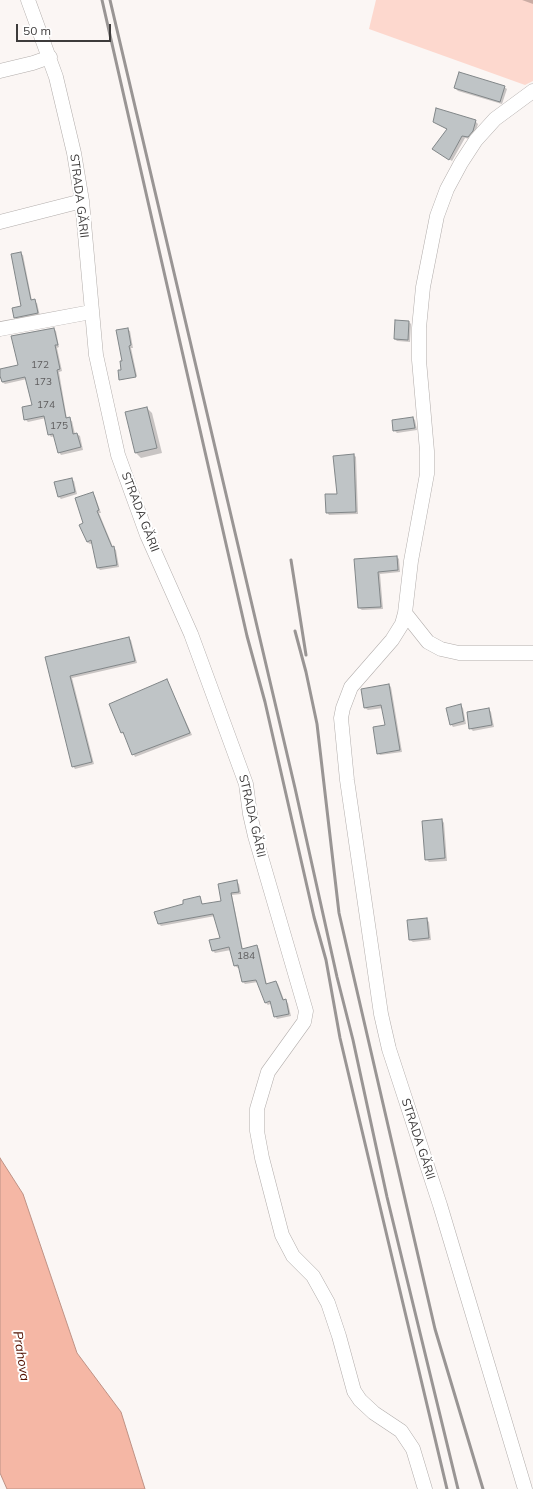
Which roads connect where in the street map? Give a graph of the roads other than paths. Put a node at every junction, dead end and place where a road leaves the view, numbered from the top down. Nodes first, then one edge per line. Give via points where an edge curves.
1 (28, 0) edge
2 (50, 57) junction
3 (0, 71) edge
4 (533, 91) edge
5 (82, 200) junction
6 (0, 222) edge
7 (91, 312) junction
8 (0, 329) edge
9 (405, 613) junction
10 (533, 653) edge
11 (425, 1489) edge
12 (525, 1489) edge

1 - 2 street, STRADA GĂRII
2 - 3 street via 33,64
2 - 5 street, STRADA GĂRII via 74,153
4 - 9 street, STRADA GĂRII via 495,119 476,140 447,189 437,216 423,287 419,328 419,360 427,451 426,474
5 - 6 street
5 - 7 street, STRADA GĂRII
7 - 8 street
7 - 11 street, STRADA GĂRII via 96,355 118,455 147,535 191,634 246,784 255,836 306,1011 304,1022 268,1072 257,1108 257,1131 262,1158 282,1235 293,1256 313,1276 328,1303 354,1390 360,1400 374,1413 401,1431 413,1449
9 - 10 street via 428,642 442,650 459,653
9 - 12 street, STRADA GĂRII via 395,637 356,680 346,697 341,718 347,780 381,1014 389,1049 440,1205

